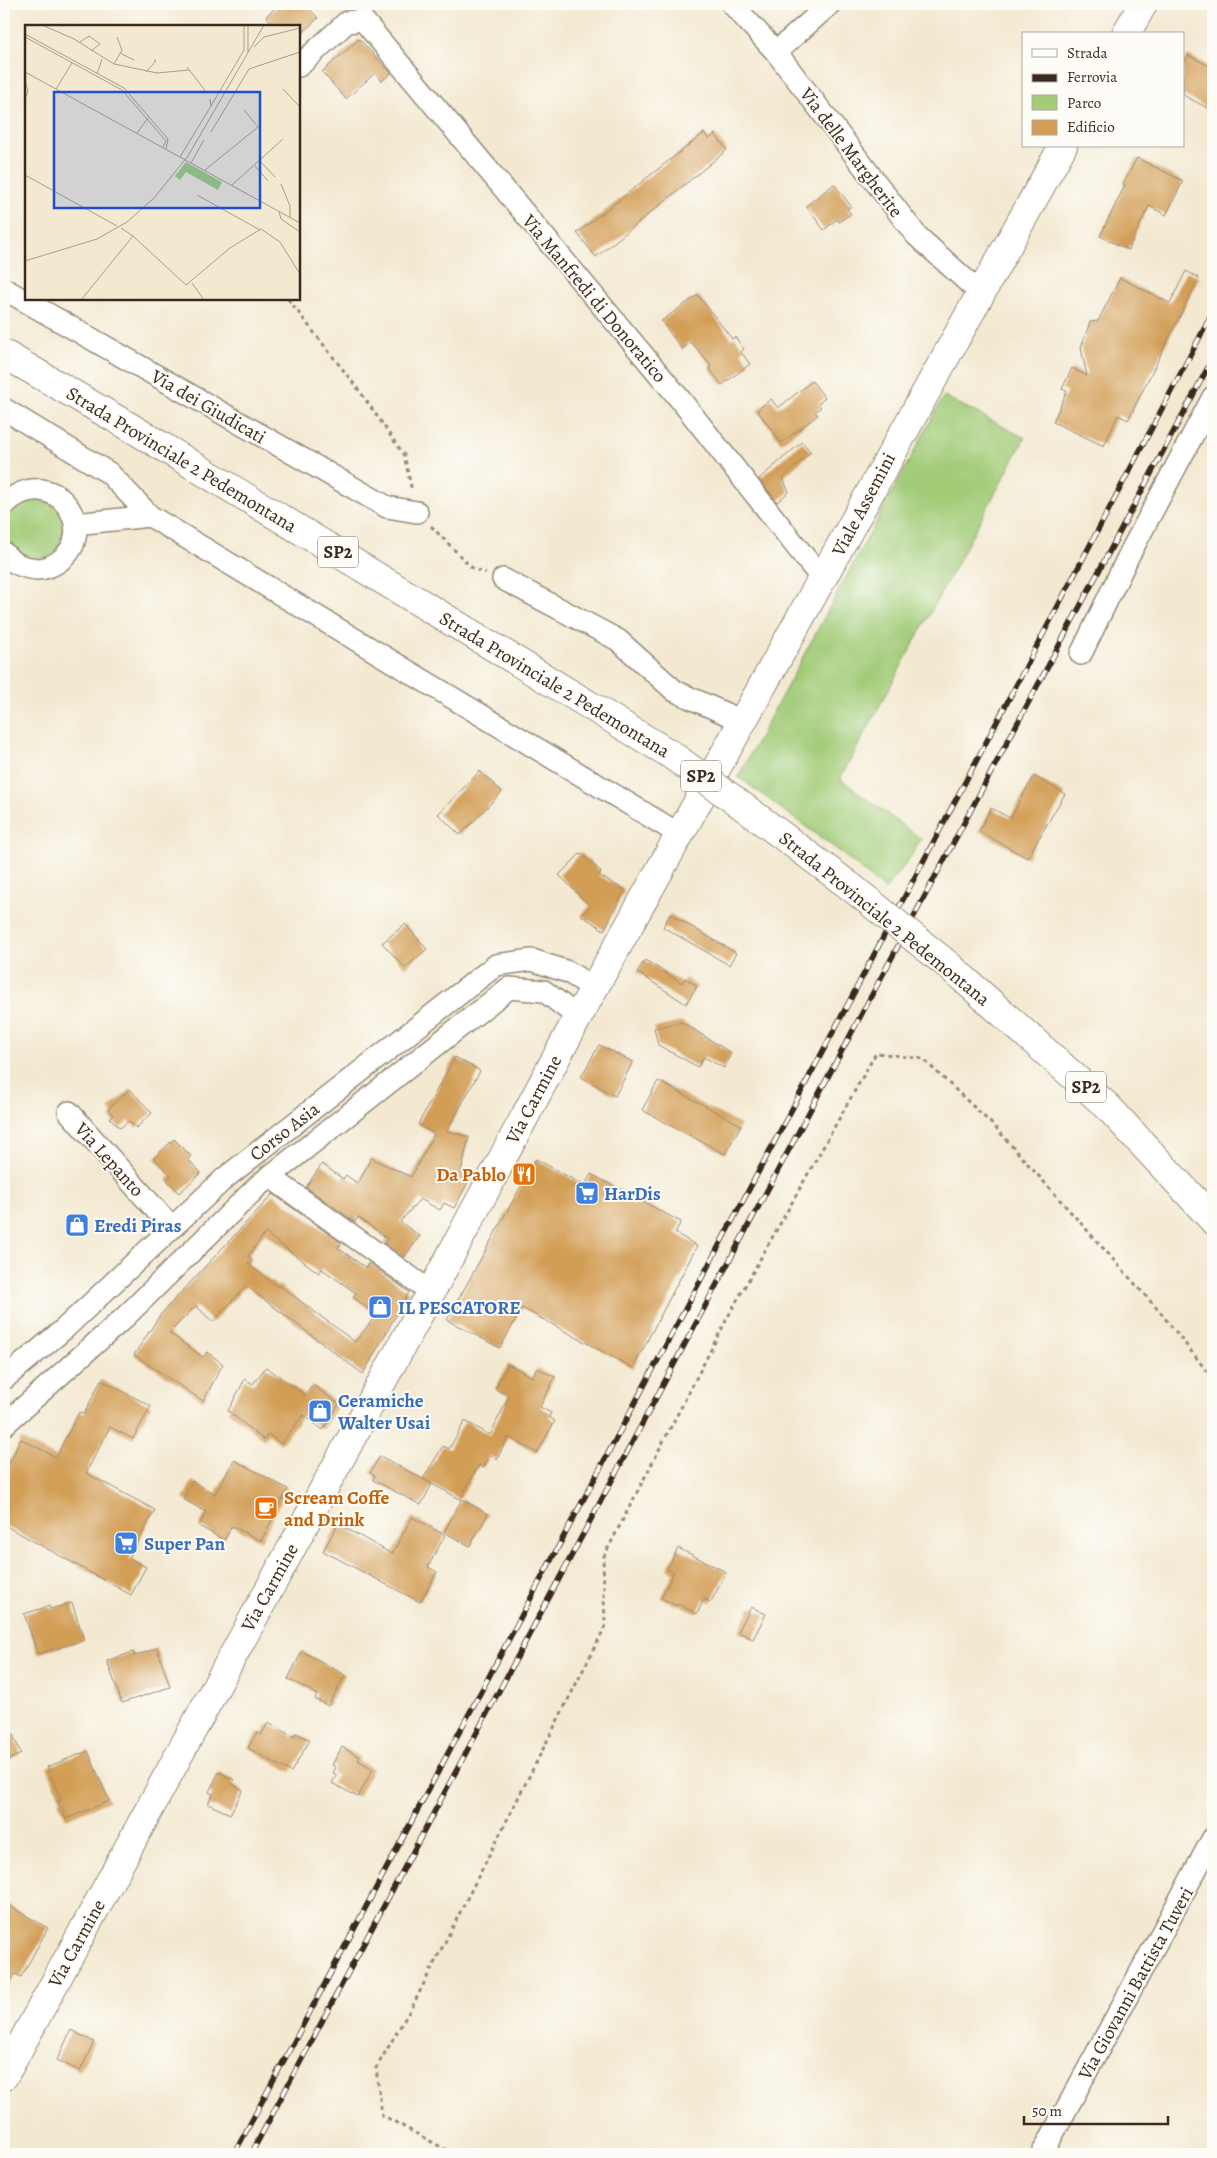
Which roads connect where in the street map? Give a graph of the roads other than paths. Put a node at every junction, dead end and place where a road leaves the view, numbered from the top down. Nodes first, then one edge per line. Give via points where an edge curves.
1 (732, 4) edge
2 (830, 4) edge
3 (1143, 4) edge
4 (1127, 32) edge
5 (776, 52) junction
6 (300, 65) edge
7 (1062, 148) edge
8 (4, 289) edge
9 (980, 293) junction
10 (4, 354) edge
11 (1213, 397) edge
12 (4, 409) edge
13 (4, 505) edge
14 (417, 512) road end
15 (150, 516) junction
16 (75, 524) junction
17 (4, 555) edge
18 (503, 579) road end
19 (822, 580) junction
20 (1080, 654) dead end
21 (742, 721) junction
22 (679, 834) junction
23 (664, 861) joint
24 (594, 988) junction
25 (578, 1016) junction
26 (69, 1112) dead end
27 (270, 1176) junction
28 (1213, 1220) edge
29 (172, 1228) junction
30 (431, 1292) junction
31 (63, 1330) junction
32 (83, 1354) junction
33 (4, 1379) edge
34 (4, 1425) edge
35 (1213, 1838) edge
36 (4, 2076) edge
37 (1042, 2154) edge

1 - 5 street, Via delle Margherite
2 - 5 street
3 - 4 main road
5 - 9 street, Via delle Margherite via 916,235
6 - 19 street, Via Manfredi di Donoratico via 347,22 363,20 679,398
7 - 9 main road, Viale Assemini
8 - 14 street, Via dei Giudicati via 387,508
9 - 19 main road, Viale Assemini
10 - 28 main road, Strada Provinciale 2 Pedemontana / SP2, bridge via 130,426 670,754 733,799 851,886 948,965 1106,1106
11 - 20 street
12 - 15 street via 109,473
13 - 16 street via 26,490 39,489 63,500
15 - 16 street
15 - 22 street
16 - 17 street via 75,537 70,549 52,566 27,568
18 - 21 street via 618,640 674,691
19 - 21 main road, Viale Assemini
21 - 22 main road, Viale Assemini
22 - 23 main road, Viale Assemini
23 - 24 main road, Via Carmine
24 - 25 main road, Via Carmine
24 - 29 street, Corso Asia via 568,972 532,960 496,965 225,1178
25 - 27 street, Corso Asia via 544,991 508,988
25 - 30 main road, Via Carmine
26 - 29 street, Via Lepanto
27 - 30 street
27 - 32 street, Corso Asia
29 - 31 street, Corso Asia
30 - 36 main road, Via Carmine
31 - 32 street
31 - 33 street, Corso Asia
32 - 34 street, Corso Asia
35 - 37 street, Via Giovanni Battista Tuveri

